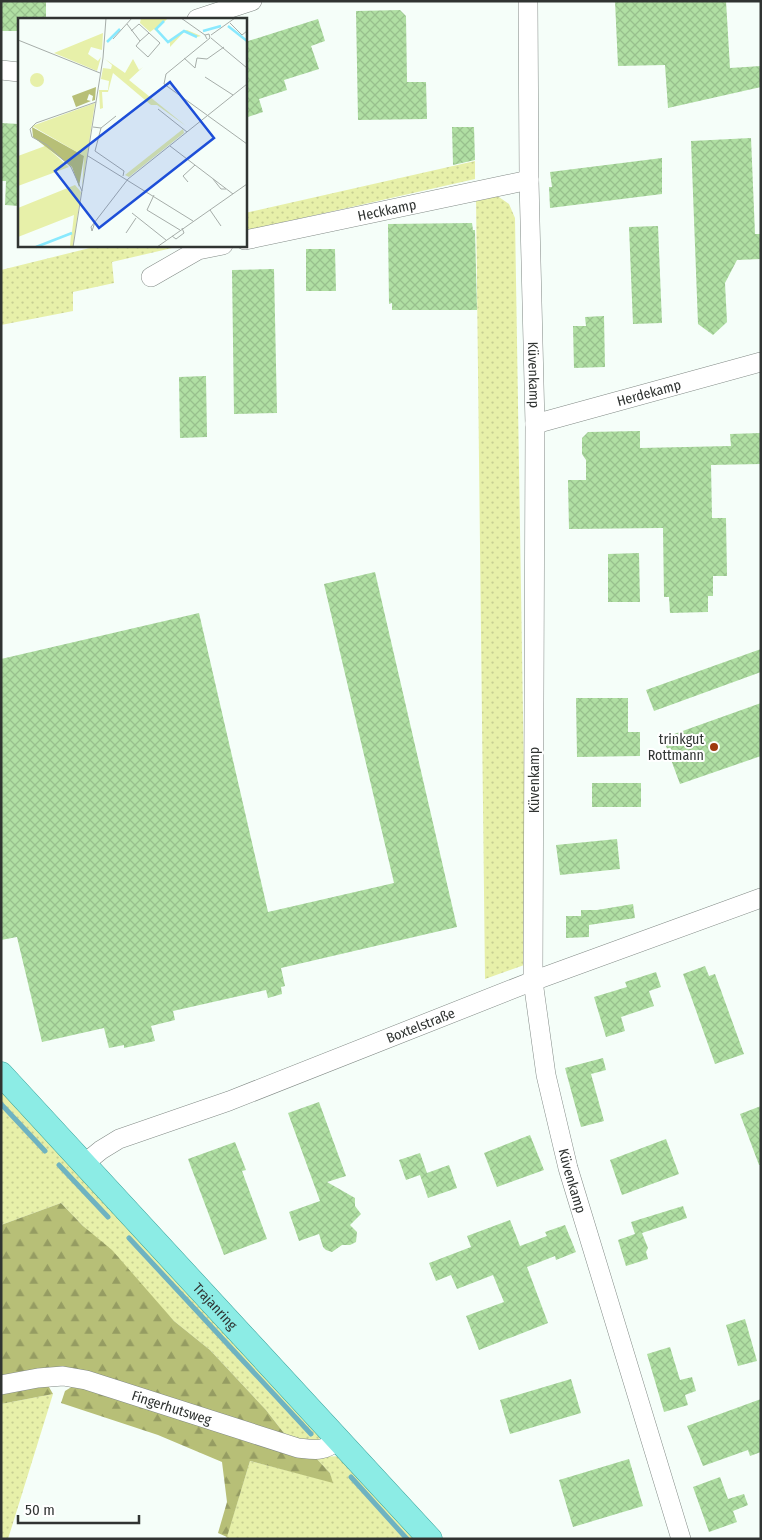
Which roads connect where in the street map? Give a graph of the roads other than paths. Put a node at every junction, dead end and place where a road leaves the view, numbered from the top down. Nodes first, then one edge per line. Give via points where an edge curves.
1 (252, 1) edge
2 (528, 1) edge
3 (200, 18) edge
4 (1, 70) edge
5 (18, 72) edge
6 (529, 180) junction
7 (246, 240) edge
8 (218, 246) edge
9 (151, 277) dead end
10 (761, 362) edge
11 (535, 424) junction
12 (761, 898) edge
13 (533, 981) junction
14 (1, 1074) edge
15 (85, 1164) junction
16 (1, 1385) edge
17 (338, 1440) junction
18 (430, 1539) edge
19 (680, 1539) edge

1 - 3 street
2 - 6 street, Küvenkamp
4 - 5 street
6 - 7 street, Heckkamp
6 - 11 street, Küvenkamp
8 - 9 street via 198,250
10 - 11 street, Herdekamp
11 - 13 street, Küvenkamp
12 - 13 street, Boxtelstraße
13 - 15 street, Boxtelstraße via 229,1101 119,1139
13 - 19 street, Küvenkamp via 546,1075 568,1168
14 - 15 main road, Trajanring
15 - 17 main road, Trajanring
16 - 17 street, Fingerhutsweg via 63,1376 86,1380 298,1448 327,1448
17 - 18 main road, Trajanring

